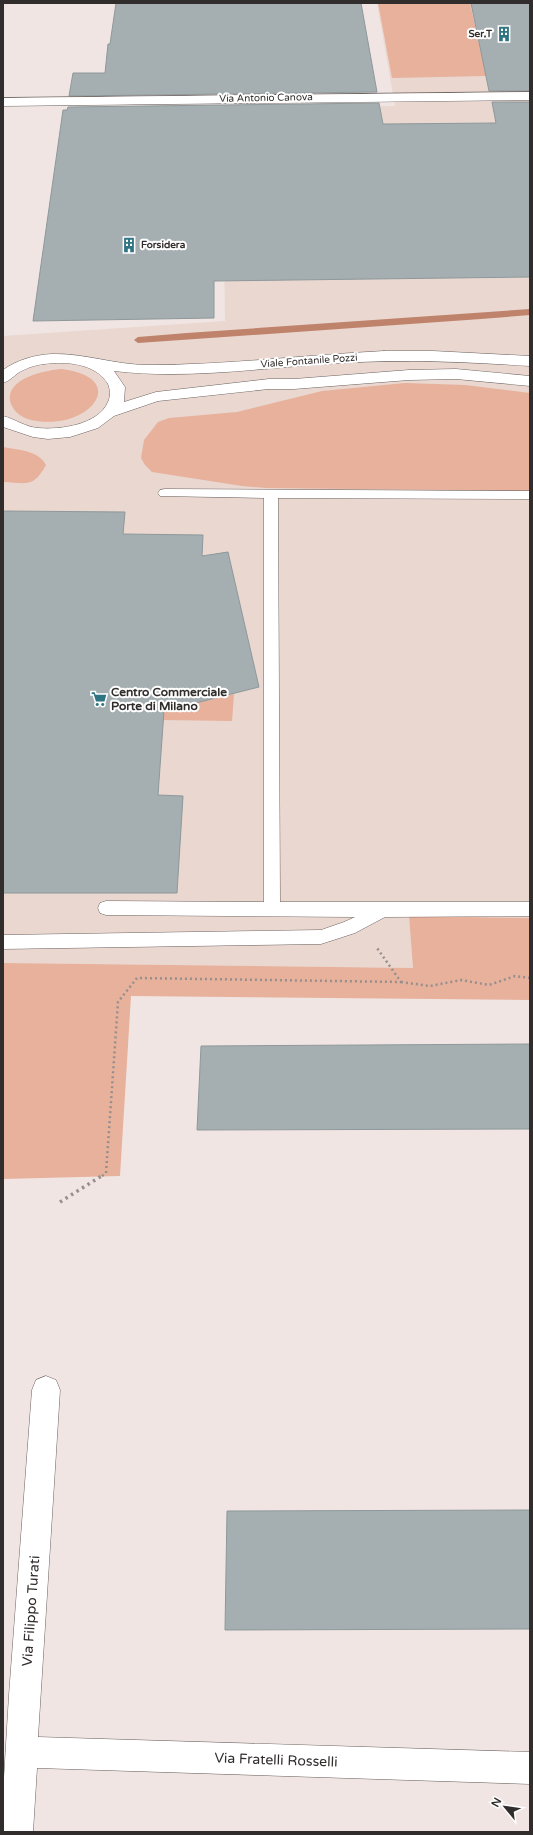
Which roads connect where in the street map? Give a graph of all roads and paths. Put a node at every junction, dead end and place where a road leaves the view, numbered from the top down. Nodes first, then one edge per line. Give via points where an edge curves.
1 (530, 96) edge
2 (3, 102) edge
3 (530, 361) edge
4 (89, 362) junction
5 (4, 377) edge
6 (530, 381) edge
7 (108, 413) junction
8 (3, 421) edge
9 (10, 427) edge
10 (165, 493) dead end
11 (271, 493) junction
12 (530, 495) edge
13 (106, 908) dead end
14 (272, 908) junction
15 (530, 909) edge
16 (384, 910) junction
17 (3, 942) edge
18 (376, 945) dead end
19 (530, 978) edge
20 (401, 982) junction
21 (60, 1202) dead end
22 (46, 1390) dead end
23 (22, 1752) junction
24 (530, 1768) edge
25 (17, 1832) edge

1 - 2 street, Via Antonio Canova
3 - 4 street, Viale Fontanile Pozzi via 384,356 238,367 146,370
4 - 5 street, Viale Fontanile Pozzi via 73,359 42,360 20,367
4 - 7 street, Viale Fontanile Pozzi via 104,369 114,379 118,390 116,402
6 - 7 street, Viale Fontanile Pozzi via 456,374 416,374 269,384 156,397
7 - 9 street, Viale Fontanile Pozzi via 89,426 57,434 36,433
8 - 9 street, Viale Fontanile Pozzi
10 - 11 lane
11 - 12 lane
11 - 14 lane
13 - 14 lane
14 - 16 lane
15 - 16 lane
16 - 17 lane via 349,928 321,937
18 - 20 path
19 - 20 path via 515,976 488,985 461,980 430,986
20 - 21 path via 137,978 118,1002 106,1173
22 - 23 street, Via Filippo Turati
23 - 24 street, Via Fratelli Rosselli
23 - 25 street, Via Filippo Turati

